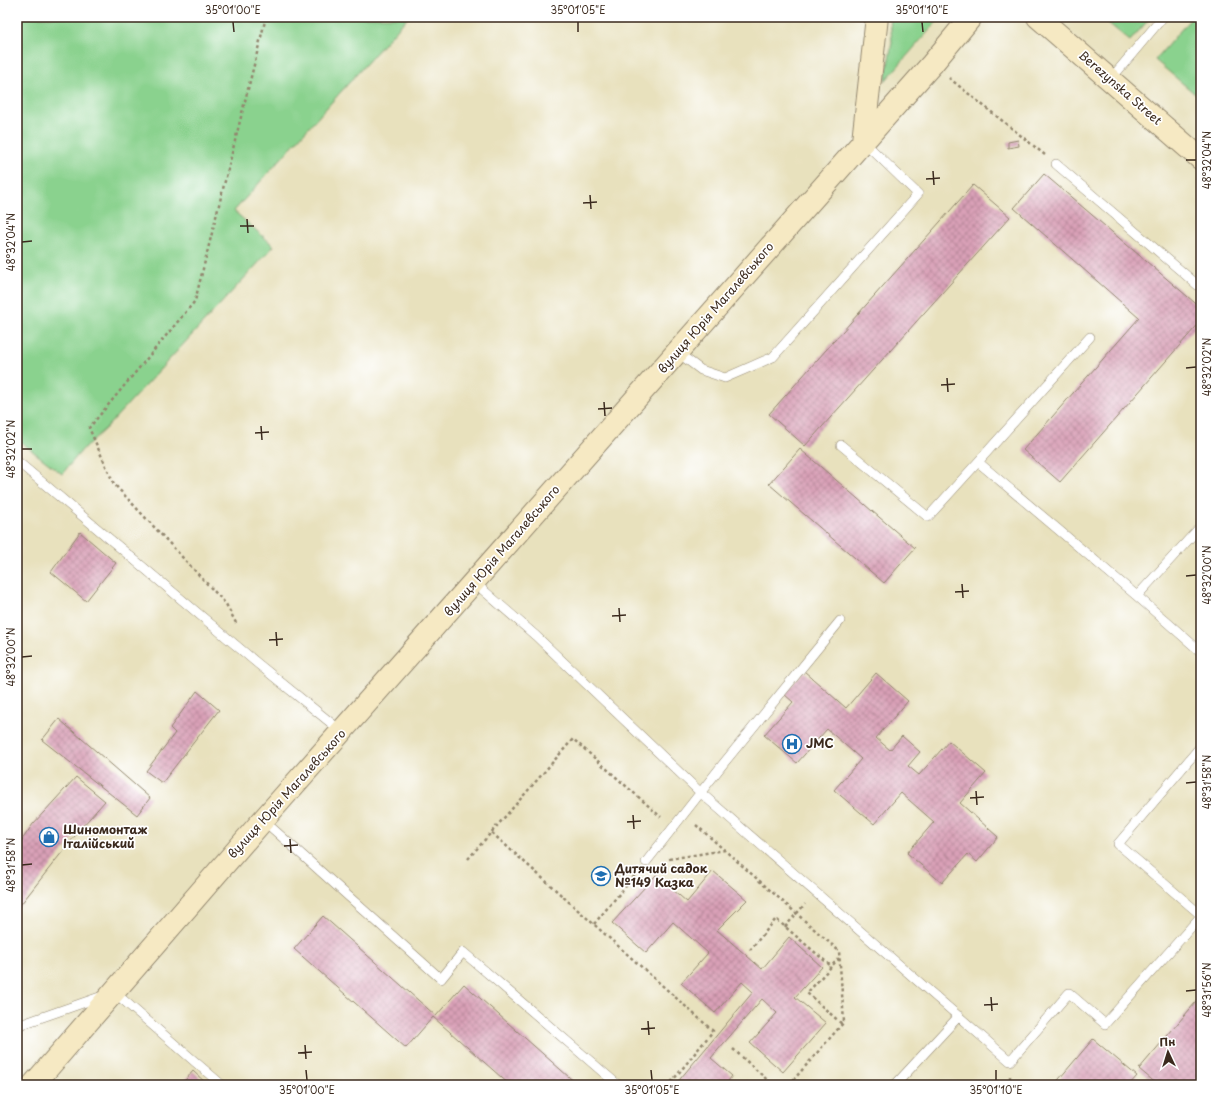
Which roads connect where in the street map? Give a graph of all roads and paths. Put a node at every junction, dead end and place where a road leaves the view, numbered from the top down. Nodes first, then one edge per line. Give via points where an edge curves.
1 (266, 17) edge
2 (877, 17) edge
3 (971, 17) edge
4 (1038, 17) edge
5 (1163, 17) edge
6 (932, 64) junction
7 (1110, 80) junction
8 (863, 141) junction
9 (1201, 159) edge
10 (1056, 164) joint
11 (1201, 288) edge
12 (1090, 337) dead end
13 (677, 352) junction
14 (841, 445) dead end
15 (17, 460) edge
16 (978, 462) junction
17 (1201, 526) edge
18 (475, 583) junction
19 (1137, 596) junction
20 (840, 621) dead end
21 (237, 624) dead end
22 (1201, 652) edge
23 (342, 732) junction
24 (1201, 746) edge
25 (702, 793) junction
26 (684, 815) junction
27 (263, 820) junction
28 (674, 828) junction
29 (492, 833) junction
30 (725, 850) junction
31 (468, 859) dead end
32 (646, 862) junction
33 (816, 892) junction
34 (796, 914) junction
35 (1201, 915) edge
36 (594, 924) junction
37 (784, 927) junction
38 (750, 950) dead end
39 (839, 957) junction
40 (831, 966) junction
41 (114, 992) junction
42 (959, 1016) junction
43 (842, 1024) junction
44 (17, 1026) edge
45 (734, 1049) dead end
46 (33, 1085) edge
47 (222, 1085) edge
48 (618, 1085) edge
49 (668, 1085) edge
50 (773, 1085) edge
51 (789, 1085) edge
52 (895, 1085) edge

1 - 21 path via 194,301 89,428 114,484 226,604
2 - 8 street
3 - 6 street, вулиця Юрія Магалевського
4 - 7 street, Berezynska Street
5 - 7 lane
6 - 8 street, вулиця Юрія Магалевського
6 - 10 path
7 - 9 street, Berezynska Street
8 - 13 street, вулиця Юрія Магалевського
8 - 13 lane via 918,194 773,357 725,378 701,370
10 - 11 lane
12 - 16 lane
13 - 18 street, вулиця Юрія Магалевського
14 - 16 lane via 928,517
15 - 23 lane
16 - 19 lane
17 - 19 lane
18 - 23 street, вулиця Юрія Магалевського
18 - 25 lane via 536,636
19 - 22 lane
20 - 25 lane
23 - 27 street, вулиця Юрія Магалевського
24 - 35 lane via 1118,844
25 - 26 lane
25 - 33 lane
26 - 28 lane
26 - 30 path
27 - 41 street, вулиця Юрія Магалевського
27 - 48 lane via 440,979 464,952
28 - 29 path via 573,739
28 - 32 lane
29 - 31 path
29 - 36 path
30 - 32 path
30 - 34 path
32 - 36 path
33 - 34 path
33 - 42 lane
34 - 37 path
34 - 39 path via 839,951
35 - 42 lane via 1105,1024 1069,993 1010,1061
36 - 49 path via 713,1031
37 - 38 path via 776,919
37 - 40 path
39 - 40 path
39 - 43 path via 844,1022
40 - 43 path via 807,993
41 - 44 lane
41 - 46 street, вулиця Юрія Магалевського
41 - 47 lane
42 - 52 lane
43 - 51 path
45 - 50 path

